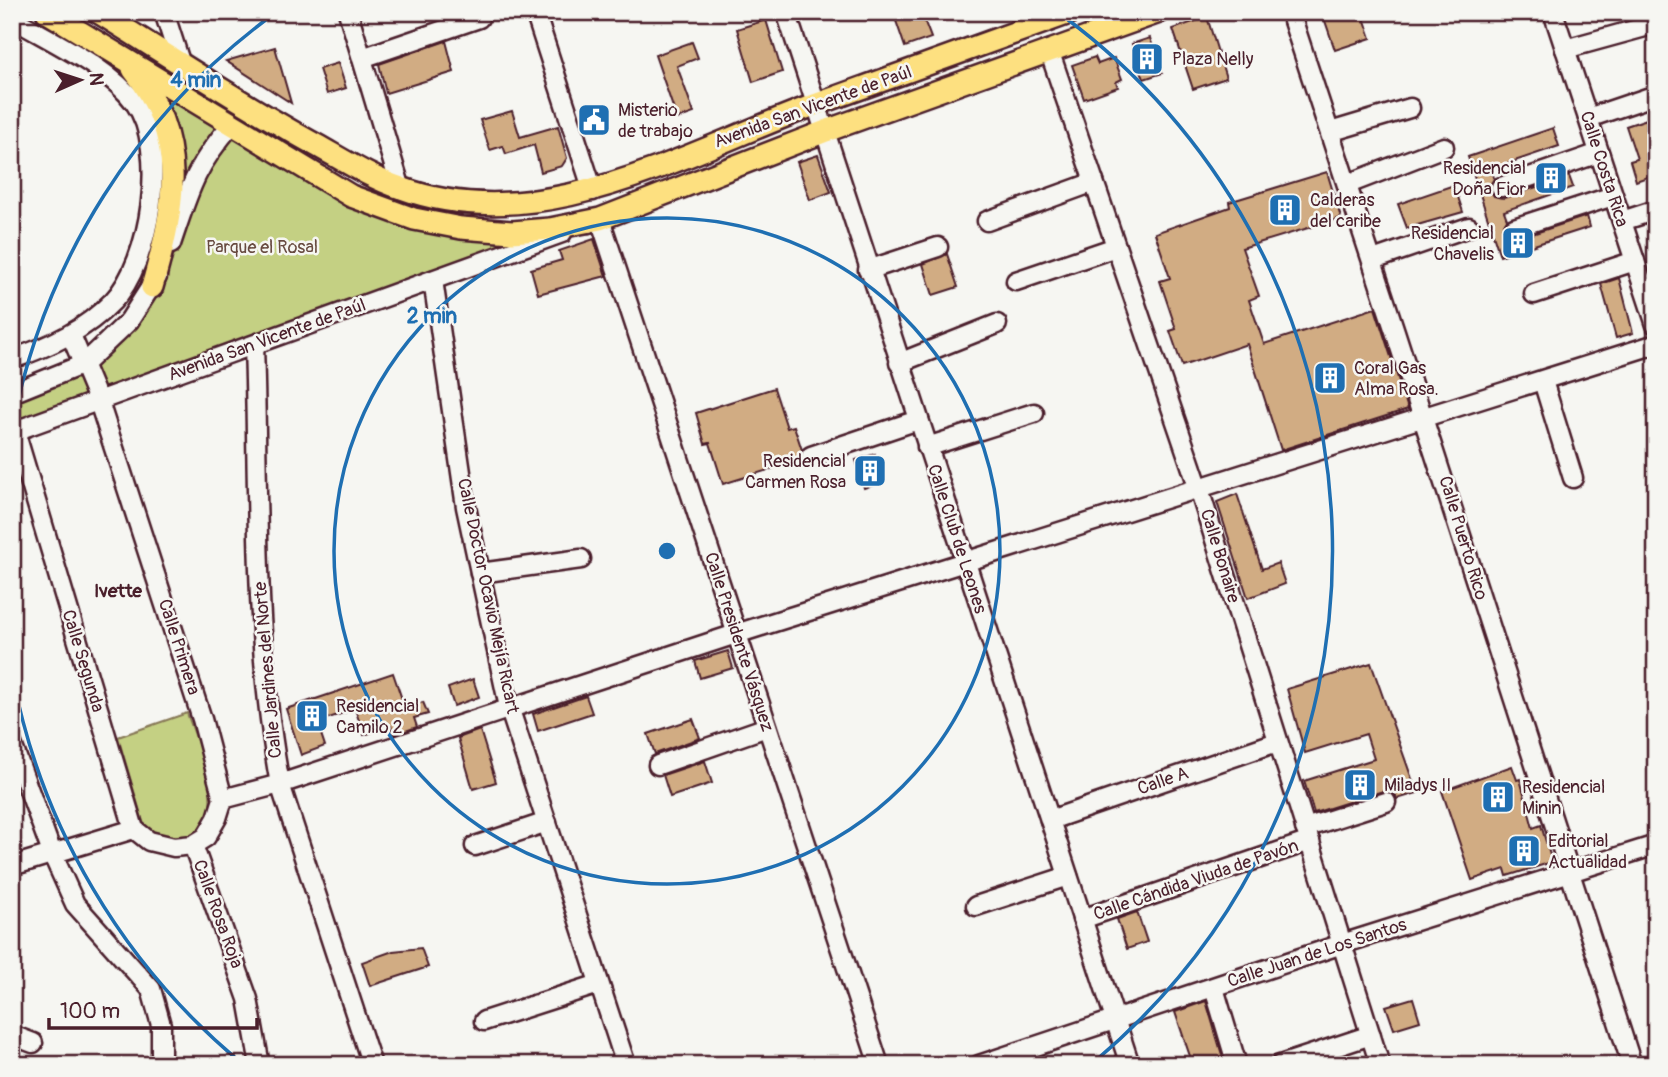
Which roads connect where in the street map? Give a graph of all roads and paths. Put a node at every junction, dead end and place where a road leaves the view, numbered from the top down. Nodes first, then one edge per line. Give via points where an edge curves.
1 (47, 12) edge
2 (99, 12) edge
3 (164, 12) edge
4 (348, 12) edge
5 (535, 12) edge
6 (786, 12) edge
7 (1072, 12) edge
8 (1159, 12) edge
9 (1290, 12) edge
10 (1553, 12) edge
11 (1040, 17) edge
12 (12, 18) edge
13 (479, 18) dead end
14 (1656, 24) edge
15 (1565, 49) junction
16 (1049, 50) junction
17 (362, 58) junction
18 (126, 59) junction
19 (181, 65) junction
20 (1656, 95) edge
21 (816, 104) junction
22 (1410, 108) dead end
23 (1588, 118) junction
24 (232, 124) junction
25 (825, 131) junction
26 (1331, 132) junction
27 (1444, 147) dead end
28 (1599, 153) junction
29 (1094, 182) junction
30 (1348, 184) junction
31 (1501, 187) dead end
32 (401, 188) junction
33 (593, 191) junction
34 (1614, 196) junction
35 (1656, 210) edge
36 (600, 219) junction
37 (987, 221) dead end
38 (1622, 221) junction
39 (1469, 227) dead end
40 (1514, 228) dead end
41 (938, 247) dead end
42 (1116, 247) junction
43 (1373, 260) junction
44 (1635, 261) junction
45 (868, 270) junction
46 (433, 280) junction
47 (1016, 281) dead end
48 (152, 287) junction
49 (1534, 294) dead end
50 (997, 324) dead end
51 (1656, 325) edge
52 (71, 335) junction
53 (1656, 344) edge
54 (254, 345) junction
55 (12, 359) edge
56 (84, 363) junction
57 (899, 363) junction
58 (1543, 380) junction
59 (12, 393) edge
60 (99, 402) junction
61 (1034, 413) dead end
62 (1426, 419) junction
63 (918, 420) junction
64 (13, 431) edge
65 (927, 447) junction
66 (811, 456) dead end
67 (1573, 478) dead end
68 (1199, 489) junction
69 (581, 559) dead end
70 (965, 564) junction
71 (480, 573) junction
72 (736, 634) junction
73 (509, 707) junction
74 (767, 727) junction
75 (1277, 742) junction
76 (12, 744) edge
77 (658, 765) dead end
78 (280, 784) junction
79 (223, 799) junction
80 (1386, 802) dead end
81 (1049, 820) junction
82 (547, 822) junction
83 (134, 829) junction
84 (1307, 834) junction
85 (193, 845) junction
86 (1656, 845) edge
87 (475, 846) dead end
88 (52, 853) junction
89 (12, 866) edge
90 (1568, 874) junction
91 (1068, 876) junction
92 (976, 906) dead end
93 (1082, 919) junction
94 (1342, 944) junction
95 (599, 984) junction
96 (1214, 988) junction
97 (1116, 1019) junction
98 (484, 1021) dead end
99 (12, 1035) edge
100 (1371, 1035) junction
101 (33, 1044) dead end
102 (161, 1065) edge
103 (260, 1065) edge
104 (372, 1065) edge
105 (626, 1065) edge
106 (879, 1065) edge
107 (979, 1065) edge
108 (1130, 1065) edge
109 (1237, 1065) edge
110 (1280, 1065) edge
111 (1380, 1065) edge
112 (1632, 1065) edge

1 - 18 main road, Avenida San Vicente de Paúl
2 - 19 main road, Avenida San Vicente de Paúl
3 - 19 street
4 - 17 street
5 - 33 street
6 - 21 street, Calle Club de Leones
7 - 11 main road, Avenida San Vicente de Paúl
8 - 16 main road, Avenida San Vicente de Paúl
9 - 26 street, Calle Puerto Rico
10 - 15 street, Calle Costa Rica
11 - 21 main road, Avenida San Vicente de Paúl
12 - 52 street via 117,82 137,105 147,130 150,211 136,261 115,299
13 - 17 street
14 - 15 street
15 - 23 street, Calle Costa Rica
16 - 25 main road, Avenida San Vicente de Paúl
16 - 29 street, Calle Bonaire
17 - 32 street
18 - 24 main road, Avenida San Vicente de Paúl
18 - 48 main road via 150,90 164,119 173,167 169,228
19 - 32 main road, Avenida San Vicente de Paúl via 271,120
20 - 23 street
21 - 25 street, Calle Club de Leones
21 - 33 main road, Avenida San Vicente de Paúl
22 - 26 street
23 - 28 street, Calle Costa Rica
24 - 36 main road, Avenida San Vicente de Paúl via 351,196 414,219 461,229 512,232
24 - 48 street via 194,175 167,258
25 - 36 main road, Avenida San Vicente de Paúl
25 - 45 street, Calle Club de Leones
26 - 30 street, Calle Puerto Rico
27 - 30 street
28 - 31 street
28 - 34 street, Calle Costa Rica
29 - 37 street
29 - 42 street, Calle Bonaire
30 - 43 street, Calle Puerto Rico
32 - 33 main road, Avenida San Vicente de Paúl via 496,203
34 - 38 street, Calle Costa Rica
34 - 40 street
35 - 38 street
36 - 46 street, Avenida San Vicente de Paúl
36 - 72 street, Calle Presidente Vásquez
38 - 44 street, Calle Costa Rica
39 - 43 street
41 - 45 street
42 - 47 street
42 - 68 street, Calle Bonaire
43 - 62 street, Calle Puerto Rico
44 - 49 street
44 - 51 street, Calle Costa Rica
45 - 57 street, Calle Club de Leones
46 - 54 street, Avenida San Vicente de Paúl
46 - 71 street, Calle Doctor Ocavio Mejía Ricart
48 - 56 street via 130,321
50 - 57 street
52 - 55 street
52 - 56 street, Calle Primera
53 - 58 street
54 - 60 street, Avenida San Vicente de Paúl
54 - 78 street, Calle Jardines del Norte via 260,618
56 - 59 street
56 - 60 street, Calle Primera
57 - 63 street, Calle Club de Leones
58 - 62 street
58 - 67 street
60 - 64 street, Avenida San Vicente de Paúl
60 - 79 street, Calle Primera via 202,719
61 - 65 street
62 - 68 street
62 - 90 street, Calle Puerto Rico
63 - 65 street, Calle Club de Leones
63 - 66 street
64 - 83 street, Calle Segunda
65 - 70 street, Calle Club de Leones
68 - 70 street
68 - 75 street, Calle Bonaire
69 - 71 street
70 - 72 street
70 - 81 street, Calle Club de Leones
71 - 73 street, Calle Doctor Ocavio Mejía Ricart
72 - 73 street
72 - 74 street, Calle Presidente Vásquez
73 - 78 street
73 - 82 street, Calle Doctor Ocavio Mejía Ricart
74 - 77 street
74 - 106 street, Calle Presidente Vásquez
75 - 81 street, Calle A
75 - 84 street, Calle Bonaire
76 - 88 street
78 - 79 street
78 - 104 street, Calle Jardines del Norte
79 - 85 street via 206,837
80 - 84 street, Calle Cándida Viuda de Pavón
81 - 91 street, Calle Club de Leones
82 - 87 street
82 - 95 street, Calle Doctor Ocavio Mejía Ricart
83 - 85 street via 149,841 174,847
83 - 88 street
84 - 93 street, Calle Cándida Viuda de Pavón
84 - 94 street, Calle Bonaire
85 - 103 street, Calle Rosa Roja via 248,999
86 - 90 street, Calle Juan de Los Santos
88 - 89 street
88 - 102 street via 75,904 151,989 161,1025
90 - 94 street, Calle Juan de Los Santos
90 - 112 street, Calle Puerto Rico
91 - 92 street
91 - 93 street, Calle Club de Leones
93 - 97 street, Calle Club de Leones
94 - 96 street, Calle Juan de Los Santos
94 - 100 street, Calle Bonaire
95 - 98 street
95 - 105 street, Calle Doctor Ocavio Mejía Ricart
96 - 97 street, Calle Juan de Los Santos
96 - 109 street
97 - 107 street, Calle Juan de Los Santos
97 - 108 street, Calle Club de Leones
99 - 101 street
100 - 110 street
100 - 111 street, Calle Bonaire

